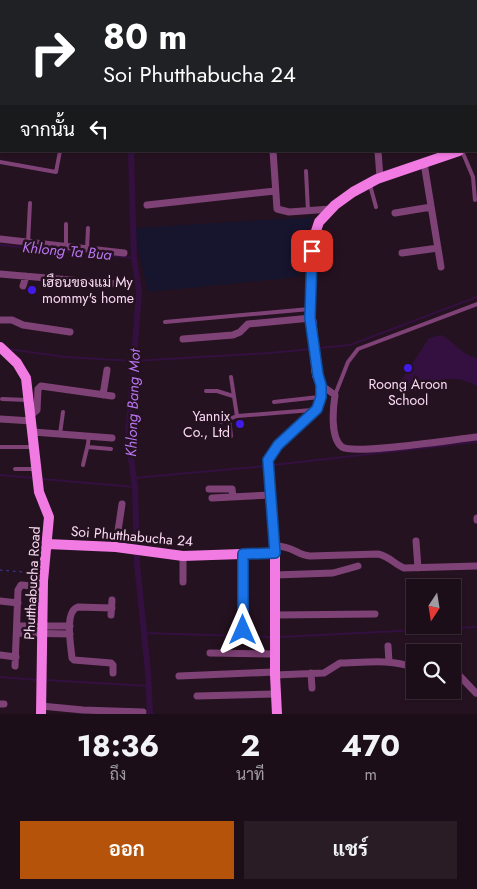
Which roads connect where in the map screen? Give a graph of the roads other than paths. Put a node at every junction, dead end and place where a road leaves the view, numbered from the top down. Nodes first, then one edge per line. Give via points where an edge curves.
1 (60, 152) edge
2 (273, 152) edge
3 (378, 152) edge
4 (458, 152) edge
5 (461, 152) edge
6 (0, 162) edge
7 (424, 163) junction
8 (306, 171) dead end
9 (380, 178) junction
10 (370, 183) junction
11 (275, 191) junction
12 (475, 200) dead end
13 (30, 203) dead end
14 (147, 204) dead end
15 (431, 206) junction
16 (376, 207) dead end
17 (332, 209) junction
18 (308, 210) junction
19 (395, 213) dead end
20 (66, 224) dead end
21 (88, 228) dead end
22 (0, 239) edge
23 (28, 243) junction
24 (66, 247) junction
25 (438, 248) junction
26 (87, 249) junction
27 (124, 253) dead end
28 (402, 253) dead end
29 (441, 267) dead end
30 (0, 274) edge
31 (26, 276) junction
32 (45, 278) junction
33 (129, 285) dead end
34 (23, 286) dead end
35 (48, 287) dead end
36 (477, 304) edge
37 (310, 314) junction
38 (0, 320) edge
39 (165, 322) dead end
40 (70, 332) dead end
41 (182, 339) dead end
42 (1, 350) edge
43 (107, 370) dead end
44 (231, 377) dead end
45 (321, 385) junction
46 (206, 391) dead end
47 (103, 395) junction
48 (335, 395) junction
49 (112, 396) dead end
50 (233, 396) junction
51 (2, 399) dead end
52 (30, 400) junction
53 (274, 402) dead end
54 (319, 403) junction
55 (333, 410) junction
56 (63, 412) dead end
57 (237, 416) junction
58 (32, 418) junction
59 (229, 418) junction
60 (0, 419) edge
61 (221, 422) dead end
62 (33, 432) junction
63 (60, 434) junction
64 (89, 435) junction
65 (231, 436) dead end
66 (477, 436) edge
67 (112, 438) dead end
68 (0, 447) edge
69 (33, 447) junction
70 (88, 447) junction
71 (111, 449) dead end
72 (83, 465) dead end
73 (15, 469) dead end
74 (37, 472) junction
75 (209, 489) dead end
76 (270, 495) junction
77 (233, 497) junction
78 (212, 498) dead end
79 (122, 504) dead end
80 (416, 541) dead end
81 (47, 544) junction
82 (114, 547) junction
83 (275, 547) junction
84 (243, 554) junction
85 (183, 556) junction
86 (358, 566) dead end
87 (477, 566) edge
88 (418, 568) junction
89 (275, 574) junction
90 (183, 582) dead end
91 (34, 586) dead end
92 (0, 601) edge
93 (18, 603) junction
94 (112, 608) dead end
95 (275, 614) junction
96 (375, 614) dead end
97 (70, 626) junction
98 (17, 630) junction
99 (42, 630) junction
100 (243, 630) dead end
101 (70, 634) junction
102 (388, 646) dead end
103 (374, 652) dead end
104 (210, 653) dead end
105 (275, 654) junction
106 (0, 655) edge
107 (16, 657) junction
108 (375, 662) junction
109 (389, 662) junction
110 (406, 665) edge
111 (15, 666) dead end
112 (113, 673) dead end
113 (275, 673) junction
114 (311, 673) junction
115 (179, 676) dead end
116 (461, 677) edge
117 (312, 688) dead end
118 (476, 693) edge
119 (276, 694) junction
120 (198, 696) dead end
121 (41, 710) edge
122 (143, 712) dead end
123 (277, 714) edge

1 - 6 lane via 56,172
2 - 11 street
3 - 9 street
4 - 7 street
5 - 12 lane via 473,177
7 - 9 street
7 - 15 street
8 - 18 lane
9 - 10 street
10 - 16 lane
10 - 17 street
11 - 14 street
11 - 18 street via 279,210
13 - 23 lane
15 - 19 street
15 - 25 street
17 - 18 street
17 - 37 street via 319,222 314,237
20 - 24 lane
21 - 26 lane
22 - 23 street
23 - 24 street
24 - 26 street
25 - 28 street
25 - 29 street
26 - 27 street
30 - 31 street
31 - 32 street
31 - 34 street
32 - 33 street
32 - 35 lane
36 - 48 lane via 358,349 348,362
37 - 39 lane
37 - 41 street via 248,324 233,335
37 - 45 street
38 - 40 street
42 - 52 street, Phutthabucha Road via 23,371
43 - 47 street
44 - 50 lane
45 - 48 street
45 - 54 street
46 - 50 lane
47 - 49 street
47 - 58 street via 41,386 37,410
48 - 55 street
50 - 57 lane
51 - 52 lane
52 - 58 street, Phutthabucha Road
53 - 54 lane
54 - 55 street
54 - 57 lane
54 - 76 street via 278,445 268,460
55 - 66 street via 336,438 348,449
56 - 63 lane
57 - 59 lane
58 - 60 street
58 - 62 street, Phutthabucha Road
59 - 61 lane
59 - 65 lane
62 - 63 street
62 - 69 street, Phutthabucha Road
63 - 64 street
64 - 67 street
64 - 70 lane
68 - 69 lane
69 - 74 street, Phutthabucha Road
70 - 71 lane
70 - 72 lane
73 - 74 lane
74 - 81 street, Phutthabucha Road via 49,517
75 - 77 street via 232,489
76 - 77 street
76 - 83 street
77 - 78 street
79 - 82 street
80 - 88 street
81 - 82 street, Soi Phutthabucha 24
81 - 99 street, Phutthabucha Road
82 - 85 street, Soi Phutthabucha 24
83 - 84 street, Soi Phutthabucha 24
83 - 88 street via 288,547 304,556 378,554 388,556 398,566
83 - 89 street
84 - 85 street, Soi Phutthabucha 24
84 - 100 street
85 - 90 street
86 - 89 street via 333,573
87 - 88 street
89 - 95 street
91 - 93 street via 19,587
92 - 93 street
93 - 98 street
94 - 97 street via 75,607 71,612
95 - 96 street
95 - 105 street
97 - 99 street
97 - 101 street
98 - 99 street
98 - 107 street
99 - 101 street
99 - 121 street, Phutthabucha Road
101 - 112 street via 74,660 111,663
102 - 109 street
103 - 108 street
104 - 105 street
105 - 113 street
106 - 107 street
107 - 111 street
108 - 109 street
108 - 114 street via 344,662 324,673
109 - 110 street
113 - 114 street
113 - 115 street
113 - 119 street
114 - 117 street
116 - 118 street
119 - 120 street
119 - 123 street
121 - 122 street

